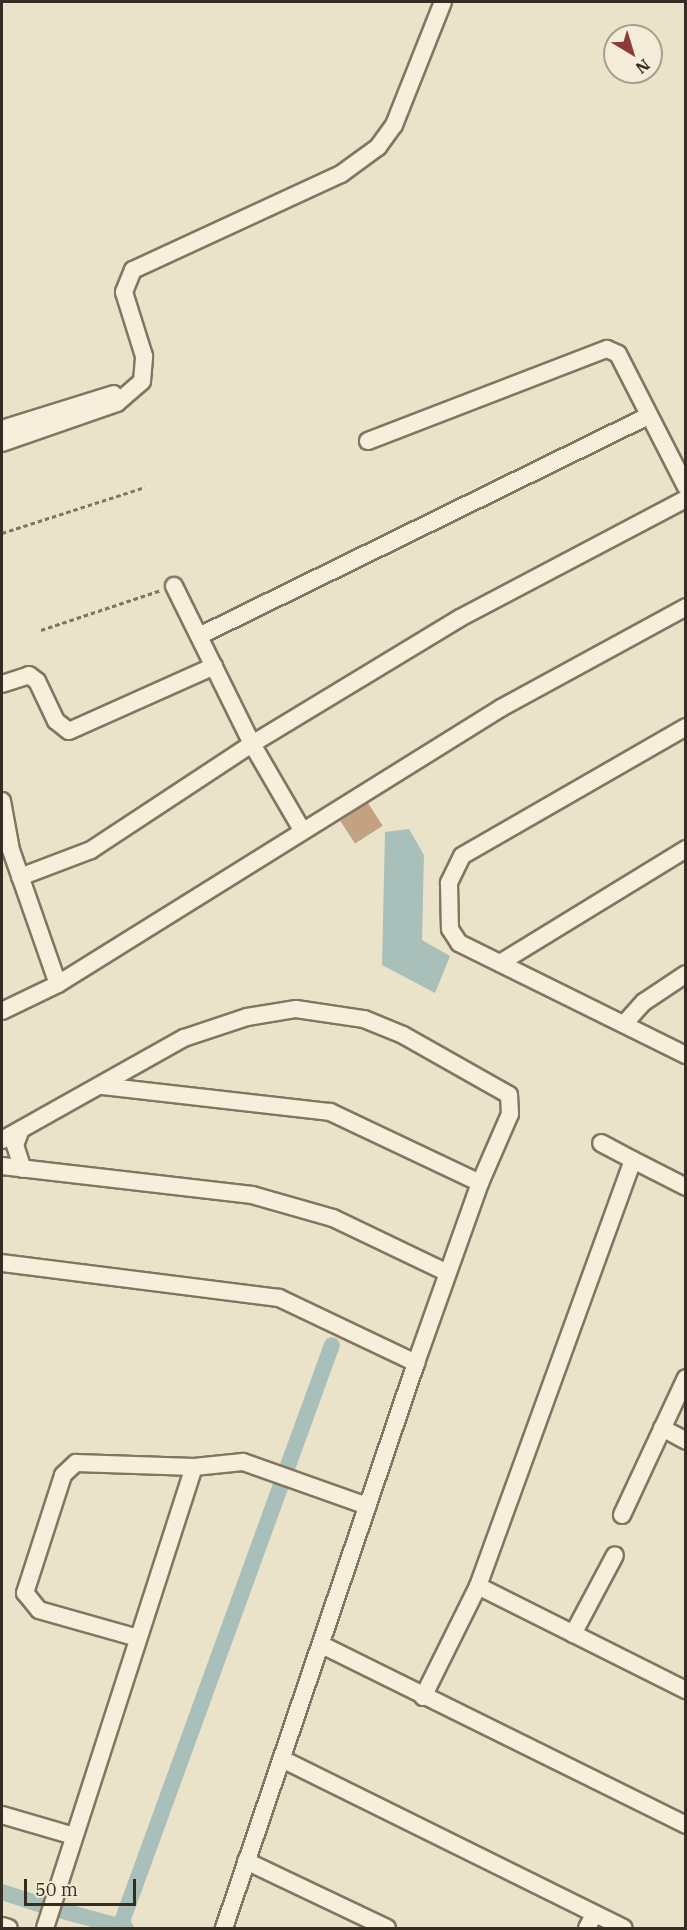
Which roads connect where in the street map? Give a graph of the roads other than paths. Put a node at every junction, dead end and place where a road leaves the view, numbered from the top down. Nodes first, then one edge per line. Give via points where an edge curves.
1 (443, 2) edge
2 (647, 417) junction
3 (27, 427) junction
4 (2, 429) edge
5 (368, 441) dead end
6 (2, 443) edge
7 (686, 487) edge
8 (686, 499) edge
9 (174, 586) road end
10 (686, 607) edge
11 (200, 636) junction
12 (214, 666) junction
13 (2, 684) edge
14 (686, 727) edge
15 (252, 744) junction
16 (2, 801) edge
17 (302, 830) junction
18 (686, 849) edge
19 (20, 877) junction
20 (500, 963) junction
21 (686, 974) edge
22 (58, 984) junction
23 (2, 1011) edge
24 (624, 1024) junction
25 (686, 1055) edge
26 (102, 1086) junction
27 (20, 1132) junction
28 (2, 1140) edge
29 (601, 1143) dead end
30 (633, 1160) junction
31 (2, 1166) edge
32 (23, 1169) junction
33 (480, 1183) junction
34 (686, 1186) edge
35 (2, 1263) edge
36 (448, 1273) junction
37 (416, 1363) junction
38 (686, 1378) edge
39 (662, 1428) junction
40 (686, 1441) edge
41 (194, 1467) junction
42 (367, 1506) junction
43 (622, 1515) dead end
44 (615, 1555) dead end
45 (478, 1586) junction
46 (573, 1634) junction
47 (138, 1638) junction
48 (322, 1645) junction
49 (683, 1684) edge
50 (423, 1697) junction
51 (282, 1759) junction
52 (2, 1815) edge
53 (686, 1825) edge
54 (74, 1836) junction
55 (246, 1861) junction
56 (590, 1922) edge
57 (2, 1926) edge
58 (9, 1929) edge
59 (45, 1929) edge
60 (224, 1929) edge
61 (387, 1929) edge
62 (624, 1929) edge

1 - 3 street via 394,125 365,160 266,211 147,262 127,278 126,307 144,356 142,381 117,403
2 - 5 street via 618,354 607,349
2 - 7 street
2 - 11 street
3 - 4 street
3 - 6 street
8 - 15 street via 460,618
9 - 11 street
10 - 17 street via 501,708
11 - 12 street
12 - 13 street via 69,731 56,721 38,681 29,675
12 - 15 street
14 - 20 street via 455,864 449,883 451,934
15 - 17 street
15 - 19 street via 91,850
16 - 19 street
17 - 22 street
18 - 20 street
19 - 22 street
20 - 24 street
21 - 24 street via 644,1002
22 - 23 street
24 - 25 street
26 - 27 street
26 - 33 street via 330,1112
26 - 33 street via 184,1038 247,1017 296,1008 364,1019 437,1052 509,1095 510,1114
27 - 28 street
27 - 32 street via 15,1145
29 - 30 street
30 - 34 street
30 - 45 street
31 - 32 street
32 - 36 street via 252,1195 333,1218
33 - 36 street
35 - 37 street via 279,1298
36 - 37 street
37 - 42 street
38 - 39 street
39 - 40 street
39 - 43 street
41 - 42 street via 243,1462 276,1470
41 - 47 street
41 - 47 street via 76,1463 63,1475 27,1599 39,1610
42 - 48 street
44 - 46 street
45 - 46 street
45 - 50 street
46 - 49 street
47 - 54 street
48 - 50 street
48 - 51 street
50 - 53 street
51 - 55 street
51 - 56 street
52 - 54 street
54 - 59 street
55 - 60 street
55 - 61 street
56 - 62 street
57 - 58 street

